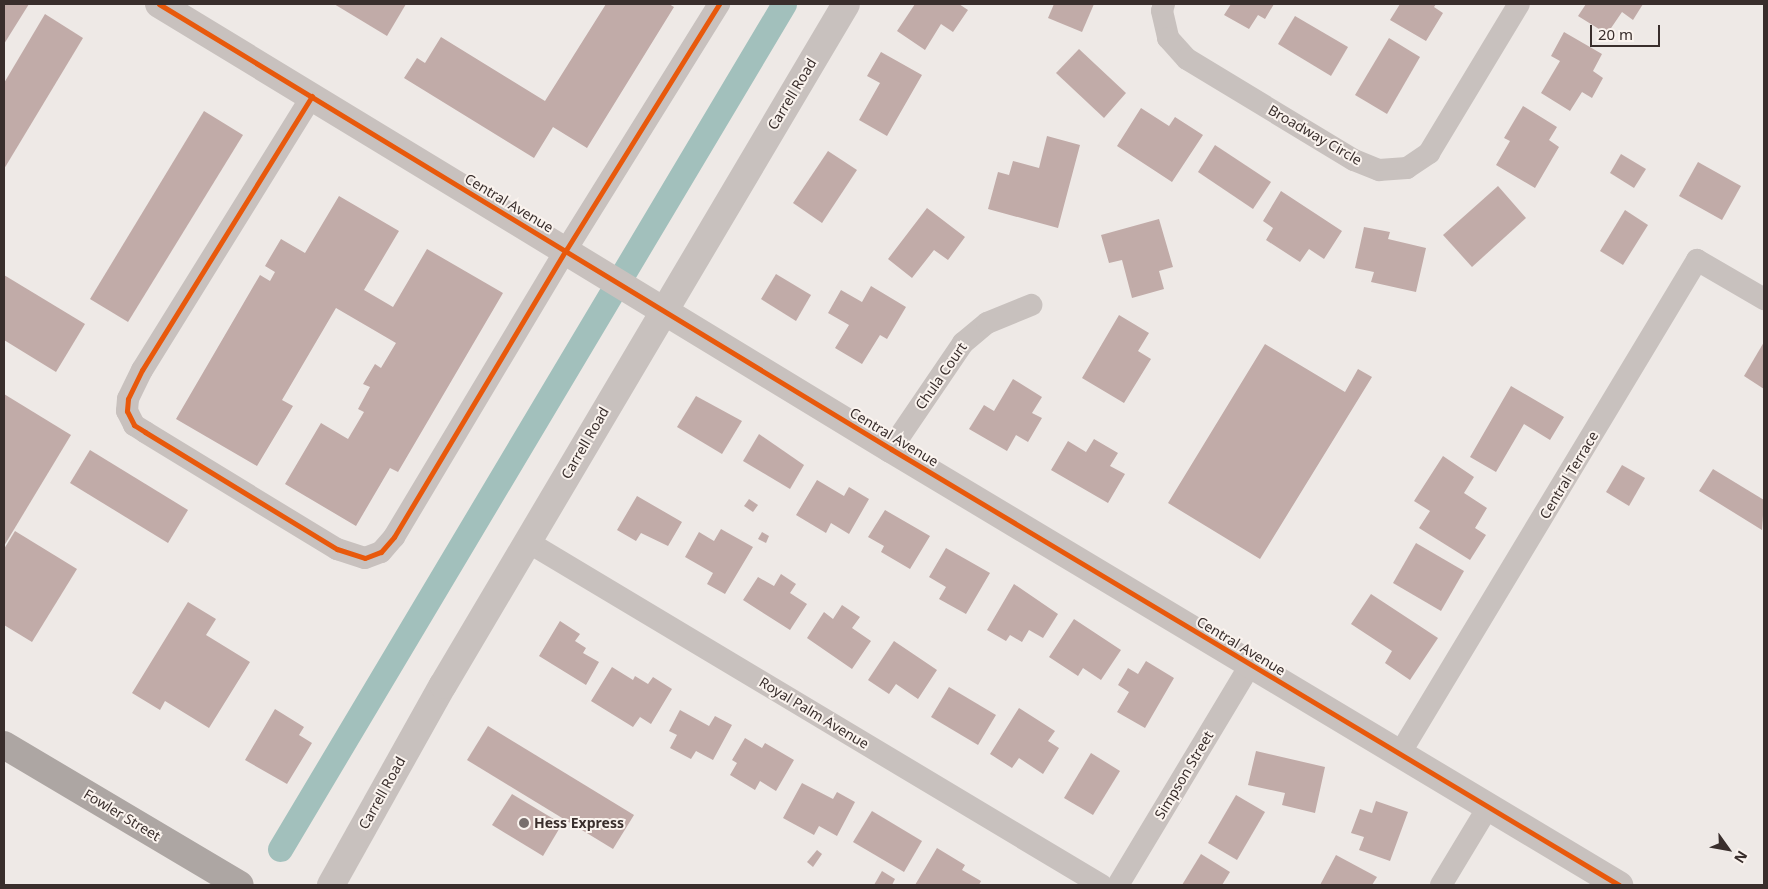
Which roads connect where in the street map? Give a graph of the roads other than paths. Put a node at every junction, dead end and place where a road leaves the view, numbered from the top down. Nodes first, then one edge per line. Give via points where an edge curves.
1 (159, 4) edge
2 (719, 4) edge
3 (846, 4) edge
4 (1164, 4) edge
5 (1519, 4) edge
6 (312, 96) junction
7 (566, 250) junction
8 (1764, 299) edge
9 (653, 304) junction
10 (1030, 305) dead end
11 (891, 450) junction
12 (528, 542) junction
13 (1250, 665) junction
14 (4, 745) edge
15 (1399, 755) junction
16 (1488, 807) junction
17 (240, 885) edge
18 (331, 885) edge
19 (1101, 885) edge
20 (1118, 885) edge
21 (1441, 885) edge
22 (1619, 885) edge

1 - 6 street, Central Avenue
2 - 7 street
3 - 9 street, Carrell Road
4 - 5 street, Broadway Circle via 1162,10 1168,38 1186,59 1354,160 1379,170 1407,168 1429,153
6 - 7 street, Central Avenue
6 - 7 street via 142,370 128,399 127,411 134,425 337,550 366,558 381,552 394,538
7 - 9 street, Central Avenue
8 - 15 street, Central Terrace via 1697,260
9 - 11 street, Central Avenue
9 - 12 street, Carrell Road
10 - 11 street, Chula Court via 987,323 963,343
11 - 13 street, Central Avenue
12 - 18 street, Carrell Road via 442,685
12 - 19 street, Royal Palm Avenue
13 - 15 street, Central Avenue
13 - 20 street, Simpson Street
14 - 17 main road, Fowler Street
15 - 16 street, Central Avenue
16 - 21 street
16 - 22 street, Central Avenue

